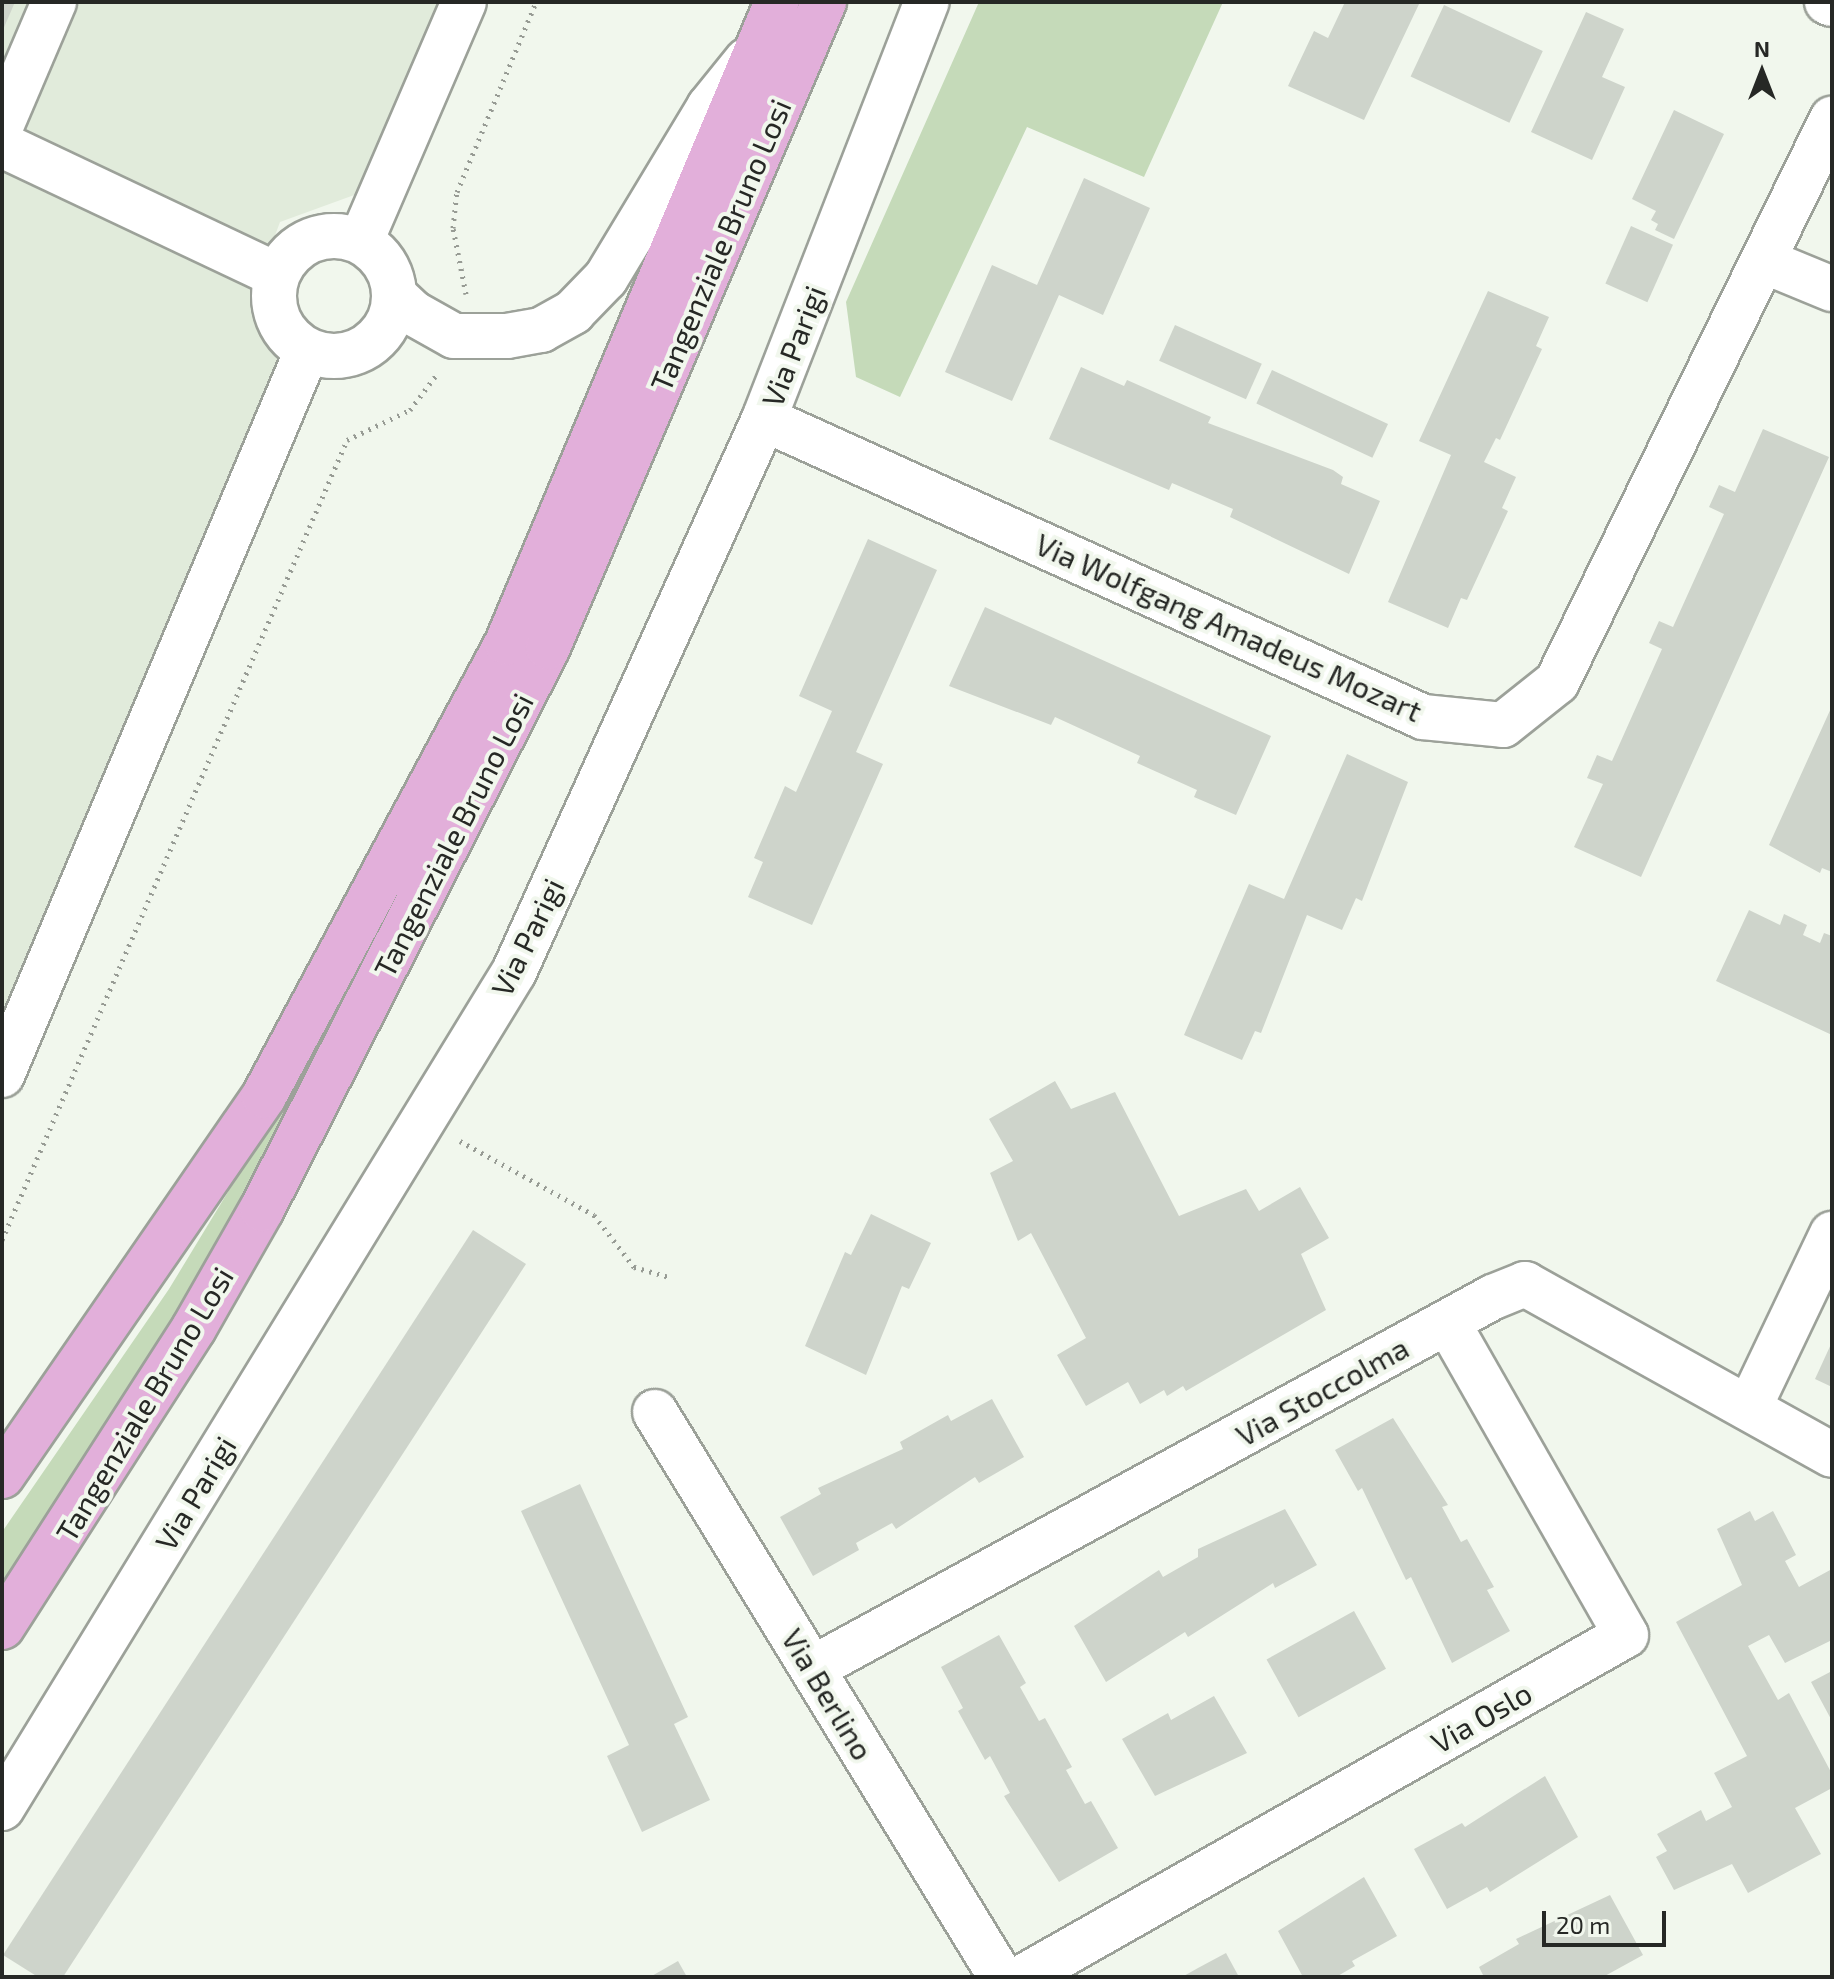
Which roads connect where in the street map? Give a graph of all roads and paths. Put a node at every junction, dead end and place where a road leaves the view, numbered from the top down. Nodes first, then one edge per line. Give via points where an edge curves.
1 (54, 2) edge
2 (464, 2) edge
3 (536, 2) edge
4 (777, 2) edge
5 (824, 2) edge
6 (927, 2) edge
7 (757, 48) junction
8 (1832, 119) edge
9 (2, 124) edge
10 (2, 145) edge
11 (361, 241) junction
12 (1764, 261) junction
13 (277, 275) junction
14 (1832, 289) edge
15 (394, 295) junction
16 (454, 336) junction
17 (307, 351) junction
18 (764, 419) junction
19 (2, 1075) edge
20 (423, 1120) junction
21 (1832, 1234) edge
22 (2, 1240) edge
23 (669, 1277) dead end
24 (1448, 1323) junction
25 (1749, 1408) junction
26 (655, 1412) dead end
27 (1832, 1455) edge
28 (2, 1476) edge
29 (2, 1627) edge
30 (813, 1668) junction
31 (2, 1808) edge
32 (1001, 1977) edge
33 (1023, 1977) edge

1 - 9 street
2 - 11 street
3 - 16 path via 457,192 453,228 467,302
4 - 7 main road, Tangenziale Bruno Losi
5 - 29 main road, Tangenziale Bruno Losi via 548,647 499,745 254,1222 178,1354
6 - 18 street, Via Parigi
7 - 16 street via 709,107 606,278 573,312 518,334
7 - 28 main road, Tangenziale Bruno Losi via 507,643 264,1096
8 - 12 street, Via Wolfgang Amadeus Mozart
10 - 13 street
11 - 13 street via 345,236 312,239 285,258
11 - 15 street via 389,270
12 - 14 street
12 - 18 street, Via Wolfgang Amadeus Mozart via 1557,682 1503,725 1423,717
13 - 17 street via 274,308 281,325
15 - 16 street via 413,313
15 - 17 street via 387,325 360,350 343,356
16 - 22 path via 431,388 410,410 347,440
17 - 19 street
18 - 20 street, Via Parigi via 514,972
20 - 23 path via 594,1215 634,1267
20 - 31 street, Via Parigi
21 - 25 street
24 - 25 street, Via Stoccolma via 1525,1284
24 - 30 street, Via Stoccolma
24 - 33 street, Via Oslo via 1626,1635
25 - 27 street, Via Stoccolma
26 - 30 street, Via Berlino
30 - 32 street, Via Berlino

